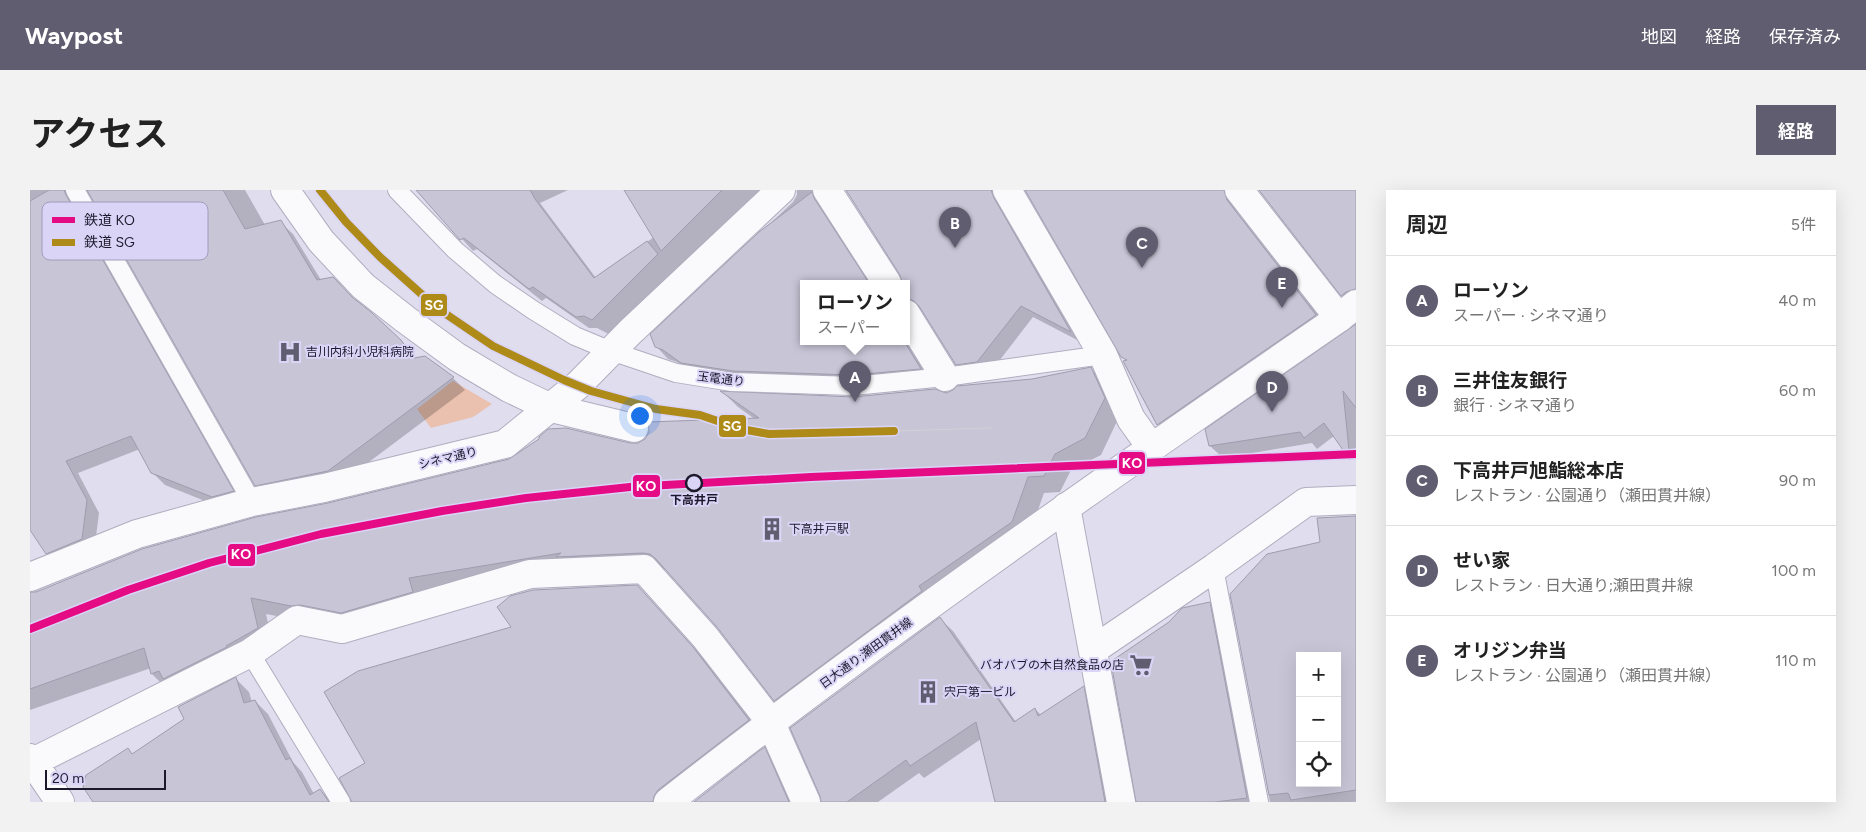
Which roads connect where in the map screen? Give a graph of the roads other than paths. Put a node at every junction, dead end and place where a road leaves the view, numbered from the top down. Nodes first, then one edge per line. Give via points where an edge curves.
1 (75, 190) edge
2 (285, 190) edge
3 (397, 190) edge
4 (781, 190) edge
5 (827, 190) edge
6 (1007, 190) edge
7 (1238, 190) edge
8 (82, 202) edge
9 (115, 260) edge
10 (885, 280) edge
11 (1348, 311) edge
12 (910, 320) edge
13 (611, 351) junction
14 (1103, 355) junction
15 (945, 377) junction
16 (551, 408) junction
17 (634, 428) dead end
18 (1151, 447) junction
19 (1356, 500) edge
20 (252, 502) junction
21 (1066, 507) junction
22 (1214, 568) junction
23 (30, 576) edge
24 (1093, 650) junction
25 (250, 653) junction
26 (770, 721) junction
27 (32, 760) edge
28 (60, 802) edge
29 (341, 802) edge
30 (668, 802) edge
31 (806, 802) edge
32 (1121, 802) edge
33 (1259, 802) edge

1 - 8 lane
2 - 16 street via 322,241 363,286 457,357
3 - 13 lane, 玉電通り via 455,250 495,284 575,336
4 - 13 street, シネマ通り
5 - 10 street
6 - 14 street
7 - 11 street
9 - 20 lane
11 - 18 street
12 - 15 street
13 - 15 lane, 玉電通り via 676,373 732,382 853,386
13 - 16 street, シネマ通り
14 - 15 lane, 玉電通り
14 - 18 street via 1131,419
16 - 17 street
16 - 20 street, シネマ通り via 505,444
18 - 21 street, 日大通り;瀬田貫井線
19 - 22 street via 1306,502
20 - 23 street, シネマ通り via 137,534
21 - 24 street
21 - 26 street, 日大通り;瀬田貫井線
22 - 24 street
22 - 33 lane
24 - 32 street
25 - 26 street via 297,620 342,630 530,574 644,569 705,637
25 - 27 street
25 - 29 lane
26 - 30 street, 日大通り;瀬田貫井線
26 - 31 street
27 - 28 street

